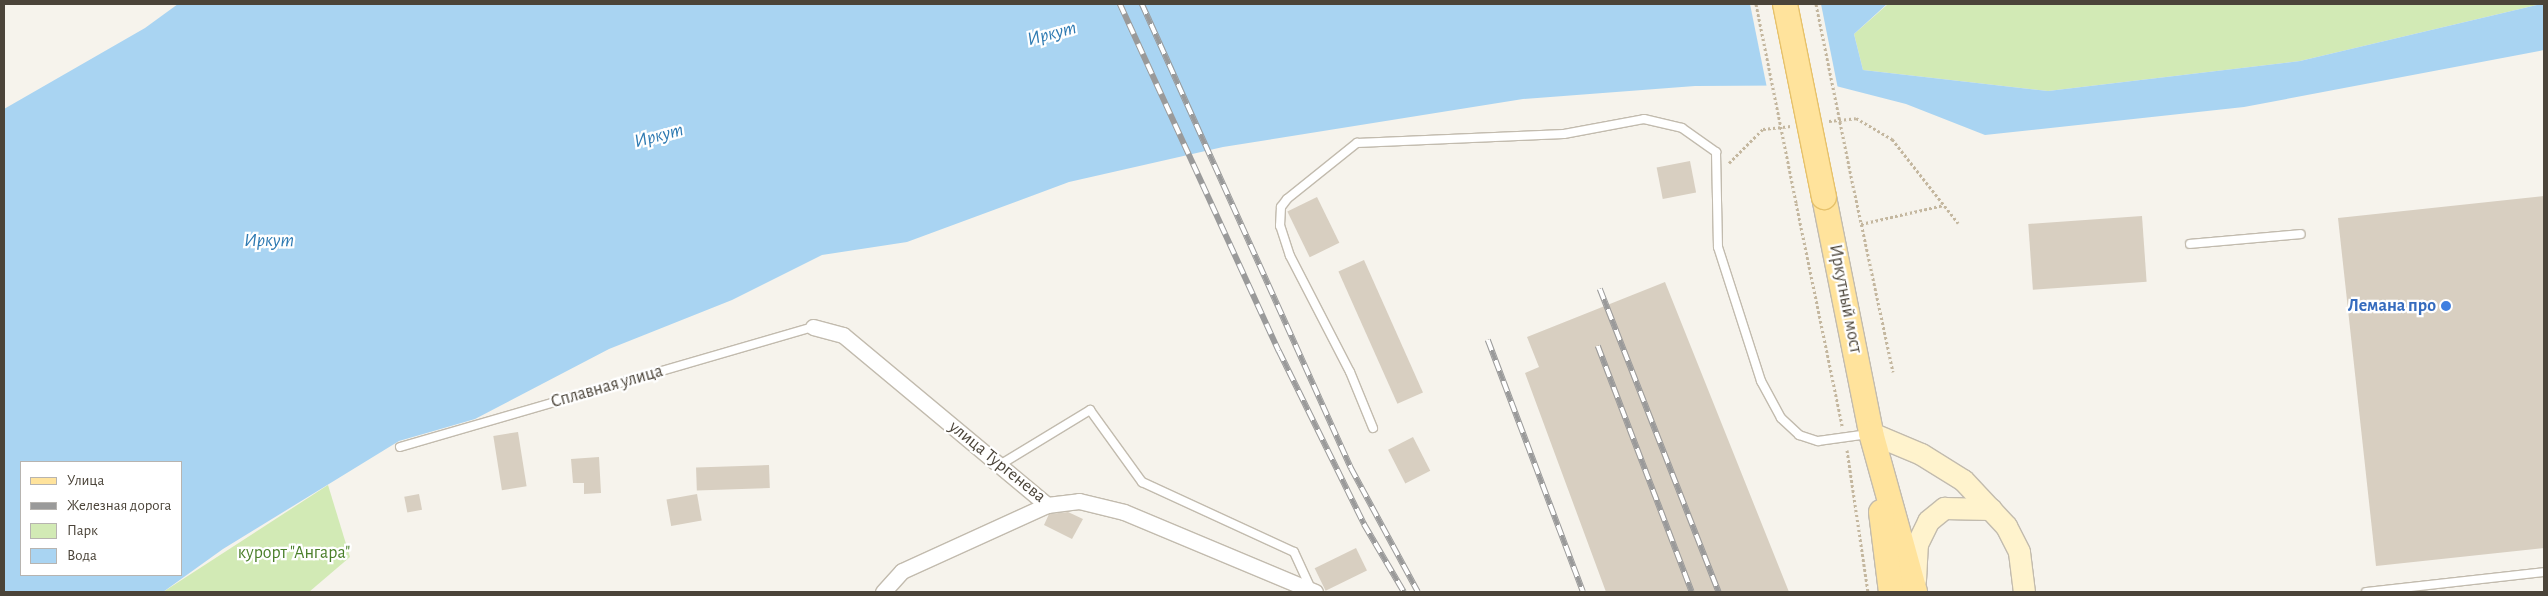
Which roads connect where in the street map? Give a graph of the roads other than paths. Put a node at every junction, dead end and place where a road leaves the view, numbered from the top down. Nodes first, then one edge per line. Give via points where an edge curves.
1 (1785, 4) edge
2 (2301, 234) dead end
3 (2190, 244) dead end
4 (814, 327) joint
5 (1373, 428) dead end
6 (1871, 433) junction
7 (400, 448) dead end
8 (998, 466) junction
9 (1047, 505) junction
10 (1991, 509) junction
11 (2544, 572) edge
12 (1915, 590) edge
13 (1313, 591) edge
14 (883, 592) edge
15 (1891, 592) edge
16 (2024, 592) edge
17 (2366, 592) edge

1 - 6 main road, Иркутный мост, bridge
2 - 3 lane
4 - 7 lane, Сплавная улица
4 - 8 street, улица Тургенева via 843,335
5 - 6 lane via 1350,372 1290,256 1280,226 1281,207 1287,199 1317,179 1342,151 1357,144 1564,134 1644,119 1682,128 1716,152 1720,172 1715,217 1718,247 1762,381 1781,418 1799,435 1818,441 1845,440
6 - 10 main road via 1921,454 1955,475
6 - 12 main road, Иркутный мост
6 - 15 main road
8 - 9 street, улица Тургенева
8 - 13 lane via 1090,410 1142,482 1294,552
9 - 13 street, улица Тургенева via 1080,501 1124,512
9 - 14 street via 902,571
10 - 12 main road via 1944,508 1928,521 1917,544
10 - 16 main road via 2019,552
11 - 17 lane

